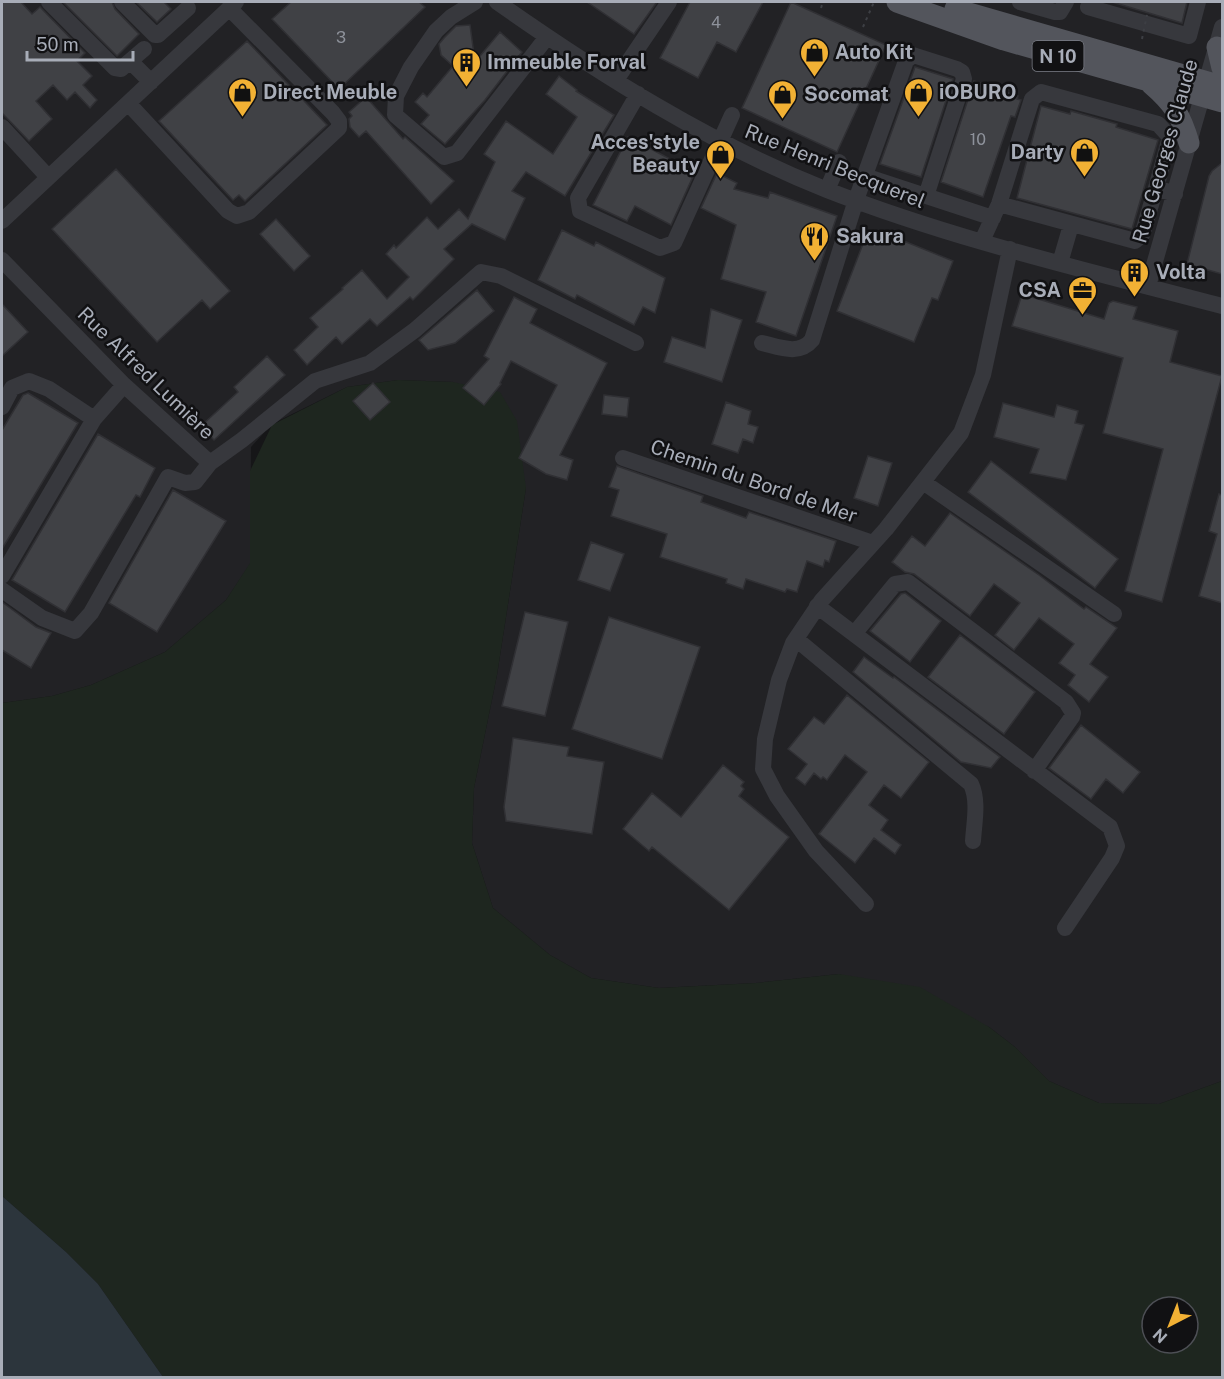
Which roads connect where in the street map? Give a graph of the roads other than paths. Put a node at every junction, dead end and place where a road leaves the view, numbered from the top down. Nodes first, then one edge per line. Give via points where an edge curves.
1 (49, 2) edge
2 (123, 2) edge
3 (475, 2) edge
4 (497, 2) edge
5 (669, 2) edge
6 (897, 2) edge
7 (937, 2) edge
8 (1020, 2) edge
9 (1066, 2) edge
10 (1198, 2) edge
11 (185, 5) edge
12 (233, 5) edge
13 (1088, 7) dead end
14 (207, 29) junction
15 (547, 37) junction
16 (1220, 37) edge
17 (144, 49) dead end
18 (130, 61) junction
19 (616, 80) junction
20 (151, 82) junction
21 (1148, 82) junction
22 (1213, 83) edge
23 (639, 94) junction
24 (1222, 102) edge
25 (128, 103) junction
26 (732, 115) dead end
27 (2, 127) edge
28 (720, 142) junction
29 (1190, 143) junction
30 (839, 162) dead end
31 (865, 176) junction
32 (48, 177) junction
33 (1156, 188) junction
34 (826, 190) junction
35 (1175, 194) junction
36 (931, 198) junction
37 (856, 200) junction
38 (996, 211) junction
39 (2, 221) edge
40 (927, 225) junction
41 (1071, 225) junction
42 (982, 241) junction
43 (1010, 249) junction
44 (2, 260) edge
45 (1060, 263) junction
46 (1148, 286) junction
47 (1222, 306) edge
48 (636, 343) dead end
49 (762, 343) dead end
50 (124, 385) junction
51 (2, 407) edge
52 (94, 419) junction
53 (623, 458) dead end
54 (210, 462) junction
55 (923, 482) junction
56 (873, 543) junction
57 (2, 576) edge
58 (2, 590) edge
59 (817, 606) junction
60 (1114, 614) dead end
61 (855, 634) junction
62 (796, 639) junction
63 (1034, 771) junction
64 (973, 840) dead end
65 (866, 904) dead end
66 (1065, 928) dead end

1 - 18 street via 115,68 121,69
2 - 11 street via 158,35
3 - 15 street via 436,32 396,96 395,115 444,157 457,153
4 - 15 street, Rue Henri Becquerel
5 - 19 street
6 - 21 main road, N 10 via 1004,40
7 - 22 main road, N 10
8 - 9 street via 1055,12 1060,12
10 - 13 street via 1189,36
11 - 14 street
12 - 14 street
12 - 25 street via 339,121 339,128 315,151 249,212 237,216 228,211
14 - 20 street
15 - 19 street, Rue Henri Becquerel
16 - 22 main road
17 - 18 street
18 - 20 street
19 - 23 street, Rue Henri Becquerel
20 - 25 street
21 - 22 main road, N 10
21 - 29 main road via 1173,105
22 - 24 main road, N 10
22 - 29 street, Rue Georges Claude
23 - 28 street, Rue Henri Becquerel
23 - 28 street via 578,198 580,212 660,248 674,243
25 - 32 street
26 - 28 street
27 - 32 street
28 - 34 street, Rue Henri Becquerel
29 - 35 street, Rue Georges Claude
30 - 34 street
31 - 36 street
31 - 36 street via 906,61 913,55 919,56 957,69 964,79
31 - 37 street
32 - 39 street
33 - 35 street
33 - 38 street via 1170,137 1158,124 1041,92 1032,99
33 - 41 street via 1142,235 1135,241
34 - 37 street, Rue Henri Becquerel
35 - 46 street, Rue Georges Claude
36 - 38 street
36 - 40 street
37 - 40 street, Rue Henri Becquerel
37 - 49 street via 812,340 800,349 789,350
38 - 41 street
38 - 42 street
40 - 42 street, Rue Henri Becquerel
41 - 45 street
42 - 43 street, Rue Henri Becquerel
43 - 45 street, Rue Henri Becquerel
43 - 55 street via 983,375 961,433
44 - 50 street, Rue Alfred Lumière
45 - 46 street, Rue Henri Becquerel
46 - 47 street, Rue Henri Becquerel
48 - 54 street, Rue Alfred Lumière via 501,276 481,272 415,330 370,363 315,381
50 - 52 street
50 - 54 street, Rue Alfred Lumière
51 - 52 street via 12,388 29,381 49,388
52 - 57 street
53 - 56 street, Chemin du Bord de Mer
54 - 58 street via 195,482 168,477 91,613 75,631 42,618
55 - 56 street
55 - 60 street
56 - 59 street
59 - 61 street
59 - 62 street
61 - 63 street
61 - 63 street via 895,584 908,582 1066,702 1072,717
62 - 64 street via 970,784 975,808
62 - 65 street via 779,680 765,738 763,769 816,851
63 - 66 street via 1110,827 1117,846

